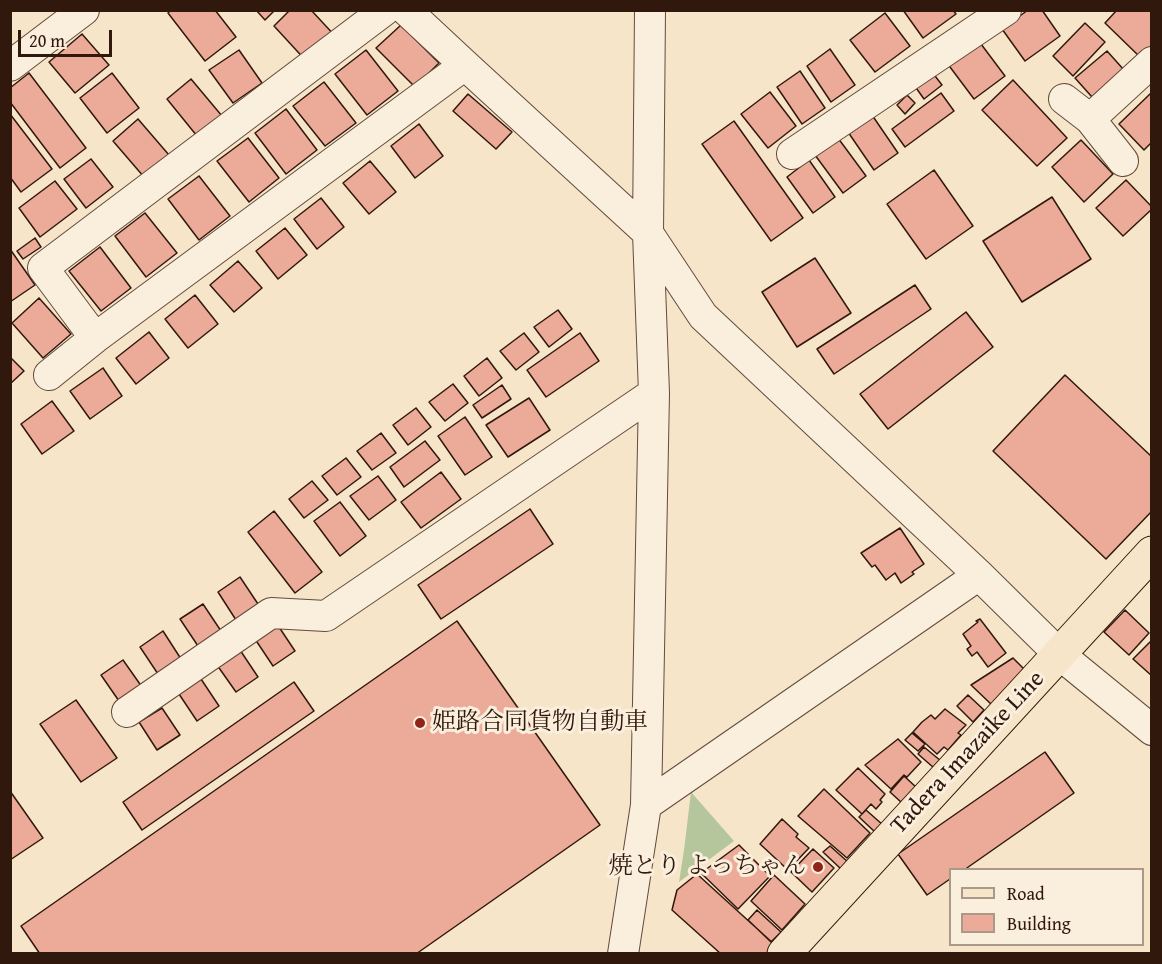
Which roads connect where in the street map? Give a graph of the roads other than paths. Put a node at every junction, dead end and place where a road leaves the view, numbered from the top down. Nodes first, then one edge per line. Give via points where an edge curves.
1 (84, 10) edge
2 (385, 10) edge
3 (406, 10) edge
4 (650, 10) edge
5 (1006, 10) edge
6 (1152, 62) edge
7 (465, 65) junction
8 (10, 66) edge
9 (1064, 99) dead end
10 (1090, 119) junction
11 (792, 154) dead end
12 (1123, 161) dead end
13 (648, 232) junction
14 (95, 338) junction
15 (49, 375) dead end
16 (654, 393) junction
17 (1152, 553) edge
18 (979, 575) junction
19 (1059, 654) junction
20 (127, 712) dead end
21 (1152, 730) edge
22 (646, 805) junction
23 (623, 954) edge
24 (784, 954) edge

1 - 8 street
2 - 14 street via 43,268
3 - 7 street
4 - 13 street
5 - 11 street
6 - 10 street
7 - 13 street
7 - 14 street
9 - 10 street
10 - 12 street
13 - 16 street
13 - 18 street via 703,316
14 - 15 street
16 - 20 street via 326,616 271,613
16 - 22 street
17 - 19 main road, Tadera Imazaike Line
18 - 19 street
18 - 22 street
19 - 21 street
19 - 24 main road, Tadera Imazaike Line
22 - 23 street

